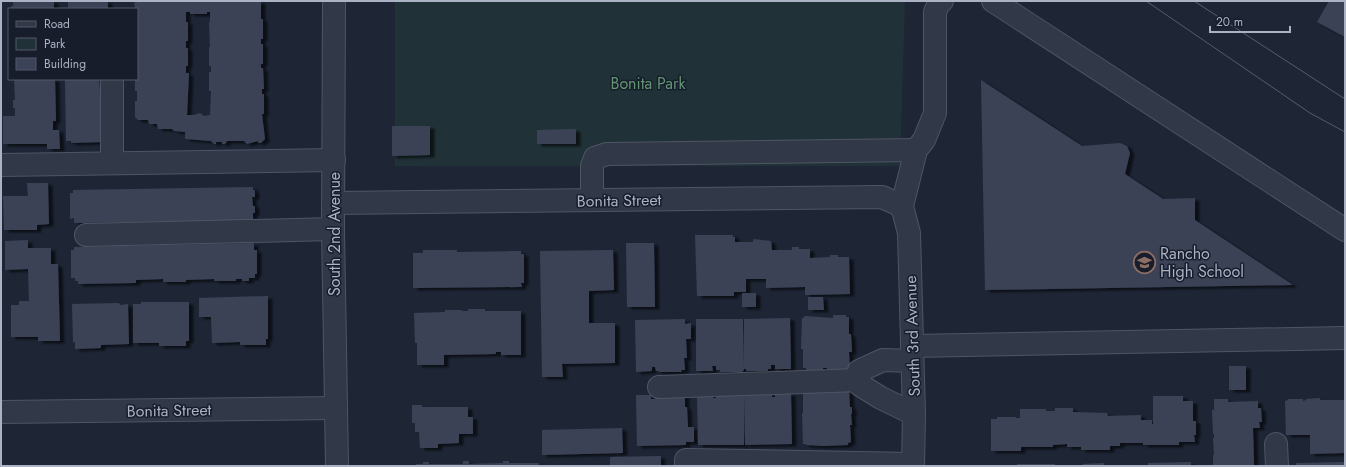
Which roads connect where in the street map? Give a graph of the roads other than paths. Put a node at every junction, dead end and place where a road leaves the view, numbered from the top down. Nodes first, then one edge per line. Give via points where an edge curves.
1 (334, 1) edge
2 (942, 1) edge
3 (993, 1) edge
4 (112, 80) edge
5 (916, 150) junction
6 (334, 160) junction
7 (112, 162) junction
8 (1, 165) edge
9 (592, 200) junction
10 (334, 203) junction
11 (902, 206) junction
12 (333, 229) junction
13 (1345, 230) edge
14 (86, 236) dead end
15 (1345, 338) edge
16 (912, 353) junction
17 (859, 380) junction
18 (659, 387) dead end
19 (336, 408) junction
20 (1, 412) edge
21 (914, 414) junction
22 (1276, 444) dead end
23 (913, 465) edge
24 (338, 466) edge
25 (686, 466) edge
26 (1277, 466) edge

1 - 6 street, South 2nd Avenue
2 - 5 street via 935,12 935,113 924,140
3 - 13 street
4 - 7 street
5 - 9 street via 607,154 595,158 592,166
5 - 11 street
6 - 7 street
6 - 10 street, South 2nd Avenue
7 - 8 street
9 - 10 street, Bonita Street
9 - 11 street, Bonita Street via 882,197
10 - 12 street, South 2nd Avenue
11 - 16 street, South 3rd Avenue via 909,233
12 - 14 street
12 - 19 street, South 2nd Avenue
15 - 16 street
16 - 17 street via 883,360 859,371
16 - 21 street, South 3rd Avenue
17 - 18 street
17 - 21 street via 860,385 881,398
19 - 20 street, Bonita Street
19 - 24 street, South 2nd Avenue
21 - 23 street, South 3rd Avenue
22 - 26 street
23 - 25 street via 686,460

